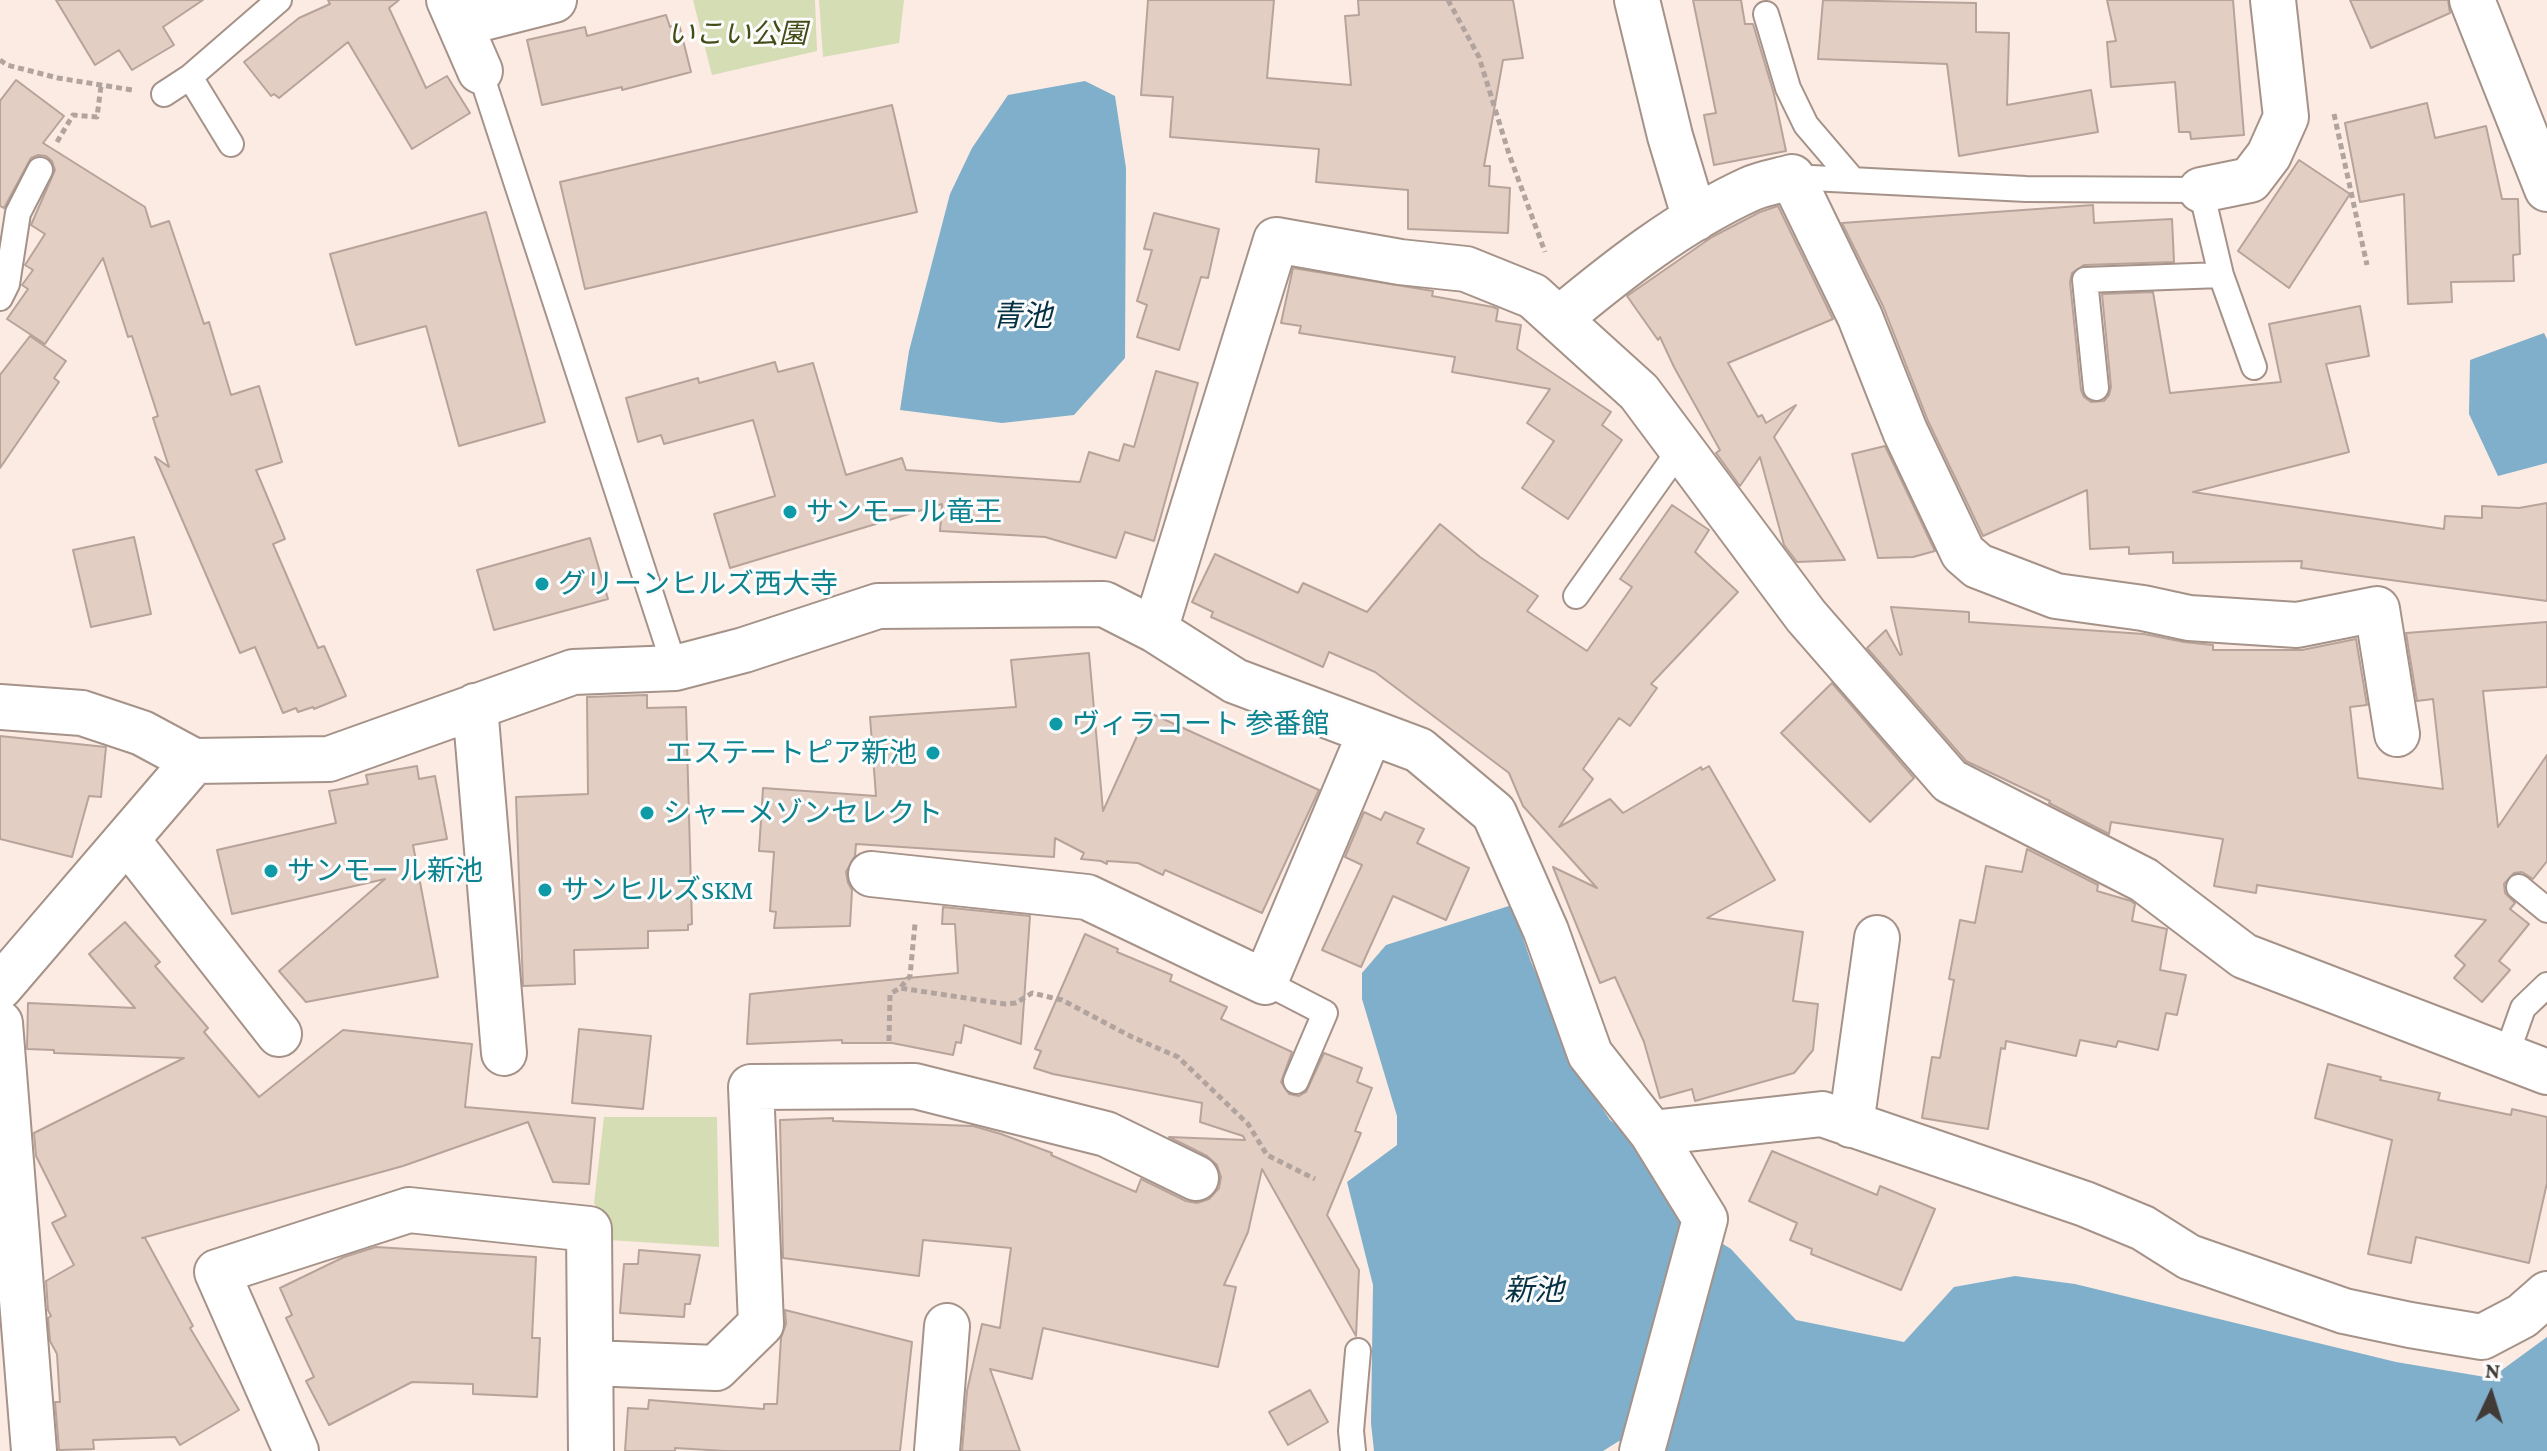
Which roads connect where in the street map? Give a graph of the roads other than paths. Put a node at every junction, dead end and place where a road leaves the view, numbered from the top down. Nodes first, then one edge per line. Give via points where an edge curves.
1 (279, 0) edge
2 (554, 0) edge
3 (1637, 0) edge
4 (2273, 0) edge
5 (2472, 0) edge
6 (455, 12) edge
7 (1766, 14) dead end
8 (480, 71) joint
9 (190, 77) junction
10 (164, 94) road end
11 (231, 144) dead end
12 (40, 170) dead end
13 (1792, 177) junction
14 (1853, 180) junction
15 (2547, 189) edge
16 (2201, 190) junction
17 (1695, 219) junction
18 (2221, 275) junction
19 (0, 298) edge
20 (1559, 319) junction
21 (2254, 367) dead end
22 (2096, 388) dead end
23 (1681, 448) junction
24 (1576, 596) dead end
25 (1155, 630) junction
26 (675, 668) junction
27 (475, 706) junction
28 (0, 707) edge
29 (1370, 733) junction
30 (2397, 734) dead end
31 (194, 761) junction
32 (127, 840) junction
33 (871, 874) dead end
34 (2519, 887) dead end
35 (2547, 910) edge
36 (1877, 938) dead end
37 (1265, 982) junction
38 (2547, 985) edge
39 (0, 987) edge
40 (0, 1023) edge
41 (279, 1034) dead end
42 (504, 1053) dead end
43 (2506, 1056) junction
44 (2547, 1072) edge
45 (1296, 1081) dead end
46 (1851, 1125) junction
47 (1652, 1133) junction
48 (1196, 1178) dead end
49 (2547, 1294) edge
50 (947, 1326) dead end
51 (1358, 1351) dead end
52 (591, 1363) junction
53 (34, 1451) edge
54 (296, 1451) edge
55 (591, 1451) edge
56 (937, 1451) edge
57 (1353, 1451) edge
58 (1642, 1451) edge

1 - 9 lane
2 - 6 street
3 - 17 street
4 - 16 street via 2286,117 2269,155 2250,180
5 - 15 street
6 - 8 street
7 - 14 lane via 1788,88 1806,125
8 - 26 lane
9 - 10 lane
9 - 11 lane
12 - 19 lane via 18,213
13 - 14 lane
13 - 17 street via 1752,188
13 - 30 street via 1963,553 1978,566 2056,596 2189,618 2297,625 2377,609
14 - 16 lane via 2026,189
16 - 18 lane
17 - 20 street via 1614,273
18 - 21 lane
18 - 22 lane via 2085,280
20 - 23 street via 1639,392
20 - 25 street via 1533,296 1466,269 1276,240
23 - 24 lane
23 - 43 street via 1806,616 1950,781 2144,880 2244,956
25 - 26 street via 1104,604 878,606
25 - 29 street via 1235,681
26 - 27 street via 573,672
27 - 31 street via 329,759
27 - 42 street
28 - 31 street via 82,713 142,733
29 - 37 street
29 - 47 street via 1419,750 1494,813 1546,931 1590,1054
31 - 32 street
32 - 39 street
32 - 41 street
33 - 37 street via 1087,897
34 - 35 lane
36 - 46 street
37 - 45 lane via 1325,1013
38 - 43 lane via 2523,1008
40 - 53 street
43 - 44 street
46 - 47 street via 1822,1114
46 - 49 street via 2085,1204 2143,1228 2189,1257 2344,1311 2482,1337 2522,1316
47 - 58 street via 1705,1219
48 - 52 street via 1106,1134 915,1086 751,1087 761,1324 716,1368
50 - 56 street
51 - 57 lane
52 - 54 street via 589,1229 409,1210 217,1272
52 - 55 street

